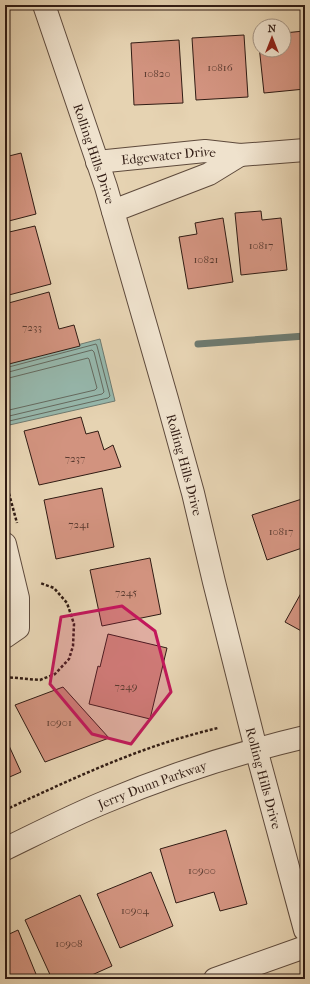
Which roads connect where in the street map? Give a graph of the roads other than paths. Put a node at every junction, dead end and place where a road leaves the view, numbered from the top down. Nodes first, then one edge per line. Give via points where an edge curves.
1 (44, 5) edge
2 (305, 150) edge
3 (240, 155) junction
4 (97, 162) junction
5 (113, 210) junction
6 (5, 544) edge
7 (11, 633) edge
8 (305, 737) edge
9 (256, 749) junction
10 (5, 849) edge
11 (305, 930) edge
12 (305, 947) edge
13 (215, 979) edge

1 - 4 street, Rolling Hills Drive
2 - 3 street, Edgewater Drive
3 - 4 street, Edgewater Drive via 205,151
3 - 5 street, Edgewater Drive via 209,174
4 - 5 street, Rolling Hills Drive
5 - 9 street, Rolling Hills Drive via 193,493
6 - 7 street via 18,598
8 - 9 street, Jerry Dunn Parkway
9 - 10 street, Jerry Dunn Parkway via 178,774 104,802
9 - 11 street, Rolling Hills Drive
12 - 13 street

